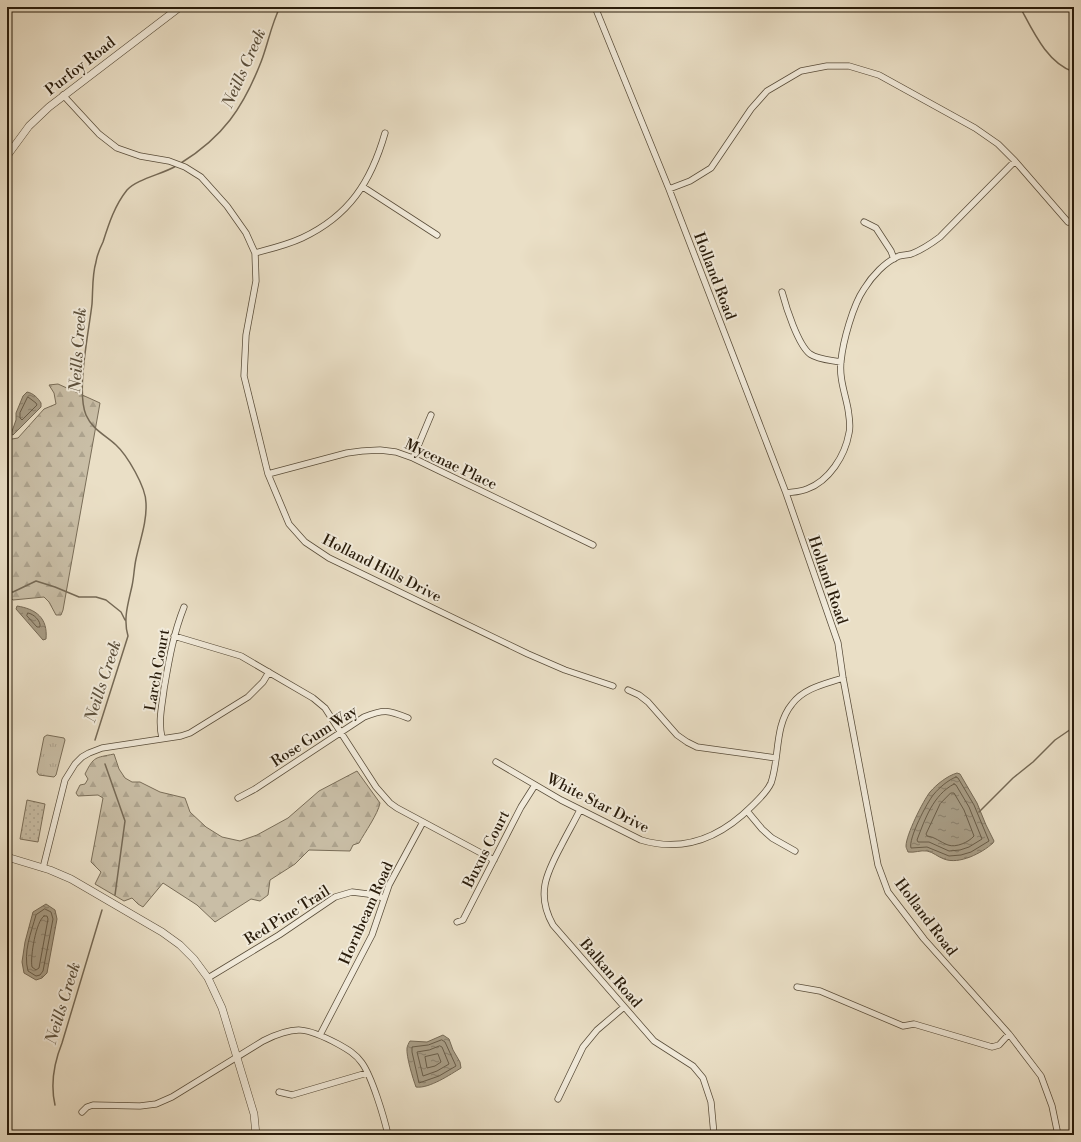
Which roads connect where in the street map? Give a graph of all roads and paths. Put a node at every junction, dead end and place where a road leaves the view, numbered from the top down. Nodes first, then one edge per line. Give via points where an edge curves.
1 (180, 7) edge
2 (595, 7) edge
3 (63, 95) junction
4 (385, 133) dead end
5 (7, 156) edge
6 (1015, 161) junction
7 (363, 187) junction
8 (669, 189) junction
9 (864, 222) dead end
10 (1068, 222) dead end
11 (437, 235) dead end
12 (255, 253) junction
13 (894, 259) junction
14 (782, 292) dead end
15 (840, 362) junction
16 (431, 415) dead end
17 (414, 458) junction
18 (268, 474) junction
19 (786, 493) junction
20 (594, 545) dead end
21 (184, 607) dead end
22 (174, 636) junction
23 (269, 672) junction
24 (843, 678) junction
25 (613, 686) dead end
26 (628, 690) dead end
27 (408, 718) dead end
28 (340, 732) junction
29 (162, 738) junction
30 (776, 758) junction
31 (496, 762) dead end
32 (535, 785) junction
33 (238, 798) dead end
34 (580, 810) junction
35 (747, 811) junction
36 (423, 822) junction
37 (795, 851) dead end
38 (7, 857) edge
39 (494, 860) junction
40 (43, 868) junction
41 (384, 898) junction
42 (457, 922) dead end
43 (208, 978) junction
44 (797, 987) dead end
45 (624, 1007) junction
46 (1008, 1034) junction
47 (320, 1035) junction
48 (237, 1057) junction
49 (367, 1073) junction
50 (278, 1092) dead end
51 (558, 1099) dead end
52 (82, 1112) dead end
53 (256, 1135) edge
54 (388, 1135) edge
55 (714, 1135) edge
56 (1058, 1135) edge

1 - 3 street, Purfoy Road
2 - 8 street, Holland Road
3 - 5 street, Purfoy Road via 29,126
3 - 12 street, Holland Hills Drive via 99,134 117,148 140,156 169,161 201,177 231,211 246,233
4 - 7 street
6 - 8 street via 998,144 975,128 879,75 849,66 827,66 801,71 767,91 751,109 711,168 690,181
6 - 10 street
6 - 13 street via 940,237 930,245
7 - 11 street
7 - 12 street via 350,203 321,227 302,238
8 - 19 street, Holland Road
9 - 13 street via 876,228
12 - 18 street, Holland Hills Drive via 256,281 246,335 244,376
13 - 15 street via 880,269 864,289 844,341
14 - 15 street via 800,344 810,354
15 - 19 street via 850,432 845,450 832,470 820,482 806,489
16 - 17 street
17 - 18 street, Mycenae Place via 380,450 355,452
17 - 20 street, Mycenae Place
18 - 25 street, Holland Hills Drive via 289,524 305,542 327,557 528,654
19 - 24 street, Holland Road via 838,643
21 - 22 street, Larch Court
22 - 23 street via 232,652
22 - 29 street, Larch Court via 160,721
23 - 28 street via 325,708
23 - 29 street via 257,690 199,728 180,736
24 - 30 street, White Star Drive via 813,688 791,705 782,723
24 - 46 street, Holland Road via 878,865 888,892 924,939
26 - 30 street via 648,702 677,735 697,747
27 - 28 street, Rose Gum Way via 391,711 377,712
28 - 33 street, Rose Gum Way
28 - 36 street via 384,797 397,808
29 - 40 street via 102,748 90,752 75,764 66,780
30 - 35 street, White Star Drive via 770,784
31 - 32 street, White Star Drive
32 - 34 street, White Star Drive
32 - 39 street, Buxus Court
34 - 35 street, White Star Drive via 641,840 665,845 700,841 714,835
34 - 45 street, Balkan Road via 549,868 544,882 544,906 553,925
35 - 37 street via 772,838
36 - 39 street
36 - 41 street, Hornbeam Road
38 - 40 street
39 - 42 street, Buxus Court via 463,920
40 - 43 street via 65,876 162,932 194,959
41 - 43 street, Red Pine Trail via 352,892 334,897
41 - 47 street, Hornbeam Road via 372,935
43 - 48 street via 222,1008
44 - 46 street via 820,991 903,1026 914,1024 992,1047 999,1045
45 - 51 street via 597,1030 584,1047
45 - 55 street, Balkan Road via 654,1041 693,1066 703,1078 711,1102
46 - 56 street, Holland Road via 1041,1076 1052,1106
47 - 48 street via 288,1030 278,1033
47 - 49 street via 355,1055 363,1063
48 - 52 street via 156,1104 93,1105
48 - 53 street via 254,1114
49 - 50 street via 292,1095
49 - 54 street

